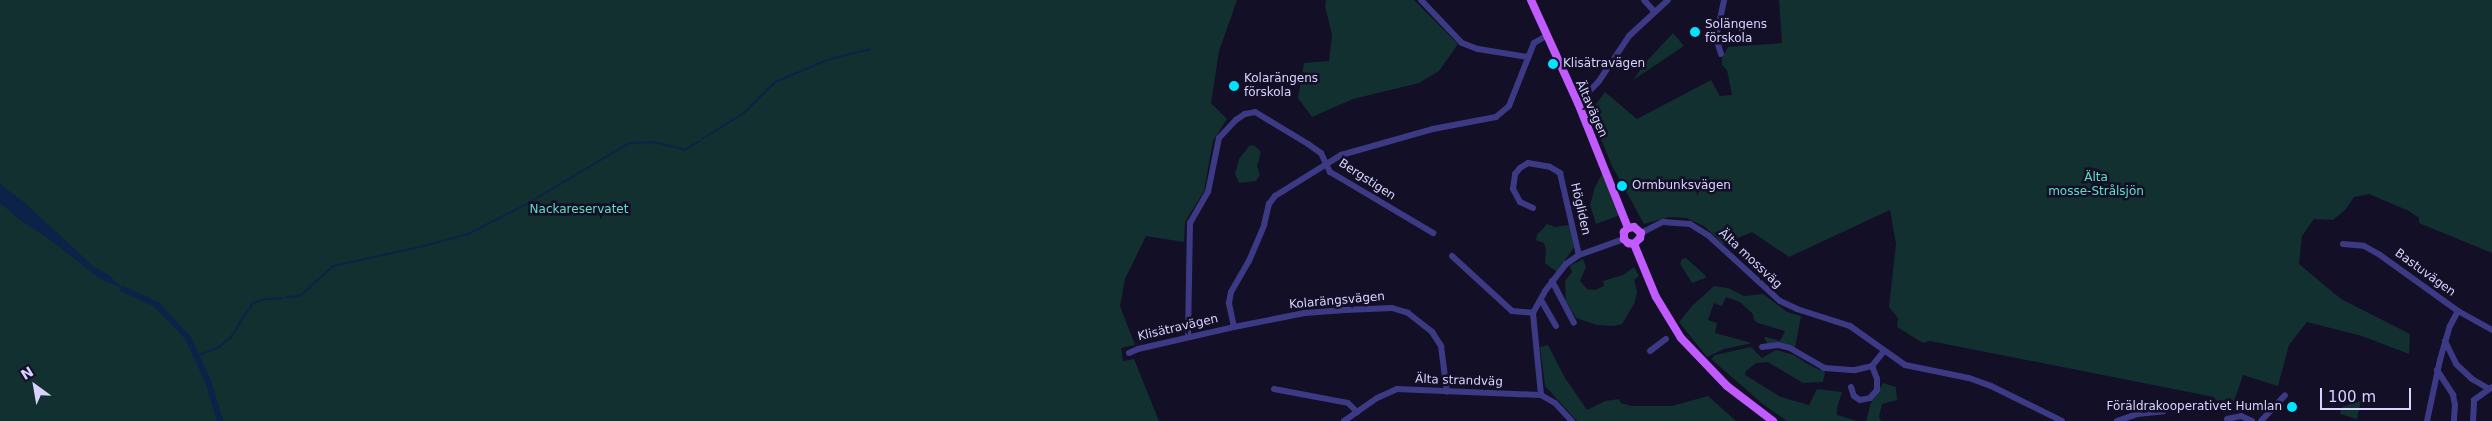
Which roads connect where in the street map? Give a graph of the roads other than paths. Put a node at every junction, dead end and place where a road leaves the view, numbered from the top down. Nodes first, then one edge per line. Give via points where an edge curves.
1 (1421, 0) edge
2 (1531, 0) edge
3 (1644, 0) edge
4 (1668, 0) edge
5 (1724, 0) edge
6 (1654, 11) junction
7 (1546, 36) junction
8 (1721, 54) dead end
9 (1528, 57) junction
10 (1578, 103) junction
11 (1328, 164) junction
12 (1533, 208) dead end
13 (1628, 228) junction
14 (1433, 233) dead end
15 (1640, 233) junction
16 (1624, 239) junction
17 (1634, 244) junction
18 (2343, 244) dead end
19 (1579, 255) junction
20 (1452, 256) dead end
21 (1552, 281) junction
22 (1541, 300) junction
23 (2458, 310) junction
24 (1533, 313) junction
25 (1574, 323) dead end
26 (1556, 326) dead end
27 (1234, 327) junction
28 (2492, 330) edge
29 (1188, 337) junction
30 (1666, 339) dead end
31 (2445, 341) junction
32 (1762, 347) dead end
33 (1650, 351) dead end
34 (1884, 351) junction
35 (1128, 353) dead end
36 (1872, 366) junction
37 (2437, 370) junction
38 (1851, 387) dead end
39 (2491, 388) edge
40 (1274, 389) dead end
41 (1447, 392) junction
42 (1541, 395) junction
43 (2285, 395) dead end
44 (2164, 411) dead end
45 (1357, 412) junction
46 (2227, 419) dead end
47 (1344, 421) edge
48 (1572, 421) edge
49 (1772, 421) edge
50 (2062, 421) edge
51 (2117, 421) edge
52 (2252, 421) edge
53 (2261, 421) edge
54 (2427, 421) edge
55 (2454, 421) edge
56 (2473, 421) edge

1 - 9 street via 1462,43 1478,49
2 - 7 main road, Ältavägen
3 - 6 street
4 - 6 street
5 - 8 street via 1716,38
6 - 10 street via 1629,36 1599,81
7 - 9 street, Klisätravägen via 1534,43
7 - 10 main road, Ältavägen
9 - 11 street, Klisätravägen via 1509,106 1496,117 1433,129 1341,155
10 - 13 main road, Ältavägen
11 - 14 street, Bergstigen via 1330,172
11 - 27 street, Klisätravägen via 1275,196 1269,204 1249,261 1231,292 1229,303
11 - 29 street, Bergstigen via 1315,148 1255,112 1236,120 1226,130 1216,147 1208,192 1190,223
12 - 19 street, Högliden via 1520,202 1513,189 1515,174 1528,163 1550,166 1560,173
13 - 15 main road via 1634,227
13 - 16 main road
15 - 17 main road
15 - 34 street, Älta mossväg via 1663,222 1695,226 1780,301 1850,326
16 - 17 main road
16 - 19 street
17 - 49 main road via 1656,297 1681,338 1727,386
18 - 23 street, Bastuvägen via 2364,246 2380,255
19 - 21 street via 1566,264
20 - 24 street via 1512,311
21 - 22 street
21 - 25 street
22 - 24 street
22 - 26 street
23 - 28 street, Bastuvägen
23 - 31 street
24 - 42 street
27 - 29 street, Klisätravägen
27 - 41 street, Kolarängsvägen via 1305,313 1392,308 1408,313 1432,332 1441,346
29 - 35 street, Klisätravägen
30 - 33 street
31 - 37 street
31 - 39 street via 2456,364 2472,379
32 - 36 street via 1778,345 1790,348 1824,368 1855,370
34 - 36 street
34 - 50 street, Älta mossväg via 1913,368 1969,378 1991,386
36 - 38 street via 1877,390 1870,398 1860,400 1854,396
37 - 54 street
37 - 55 street via 2453,395
39 - 56 street via 2474,400
40 - 45 street via 1348,403
41 - 42 street, Älta strandväg
41 - 45 street, Älta strandväg via 1397,389
42 - 48 street via 1555,403
43 - 53 street
44 - 51 street via 2137,414
45 - 47 street, Älta strandväg
46 - 52 street via 2241,416

